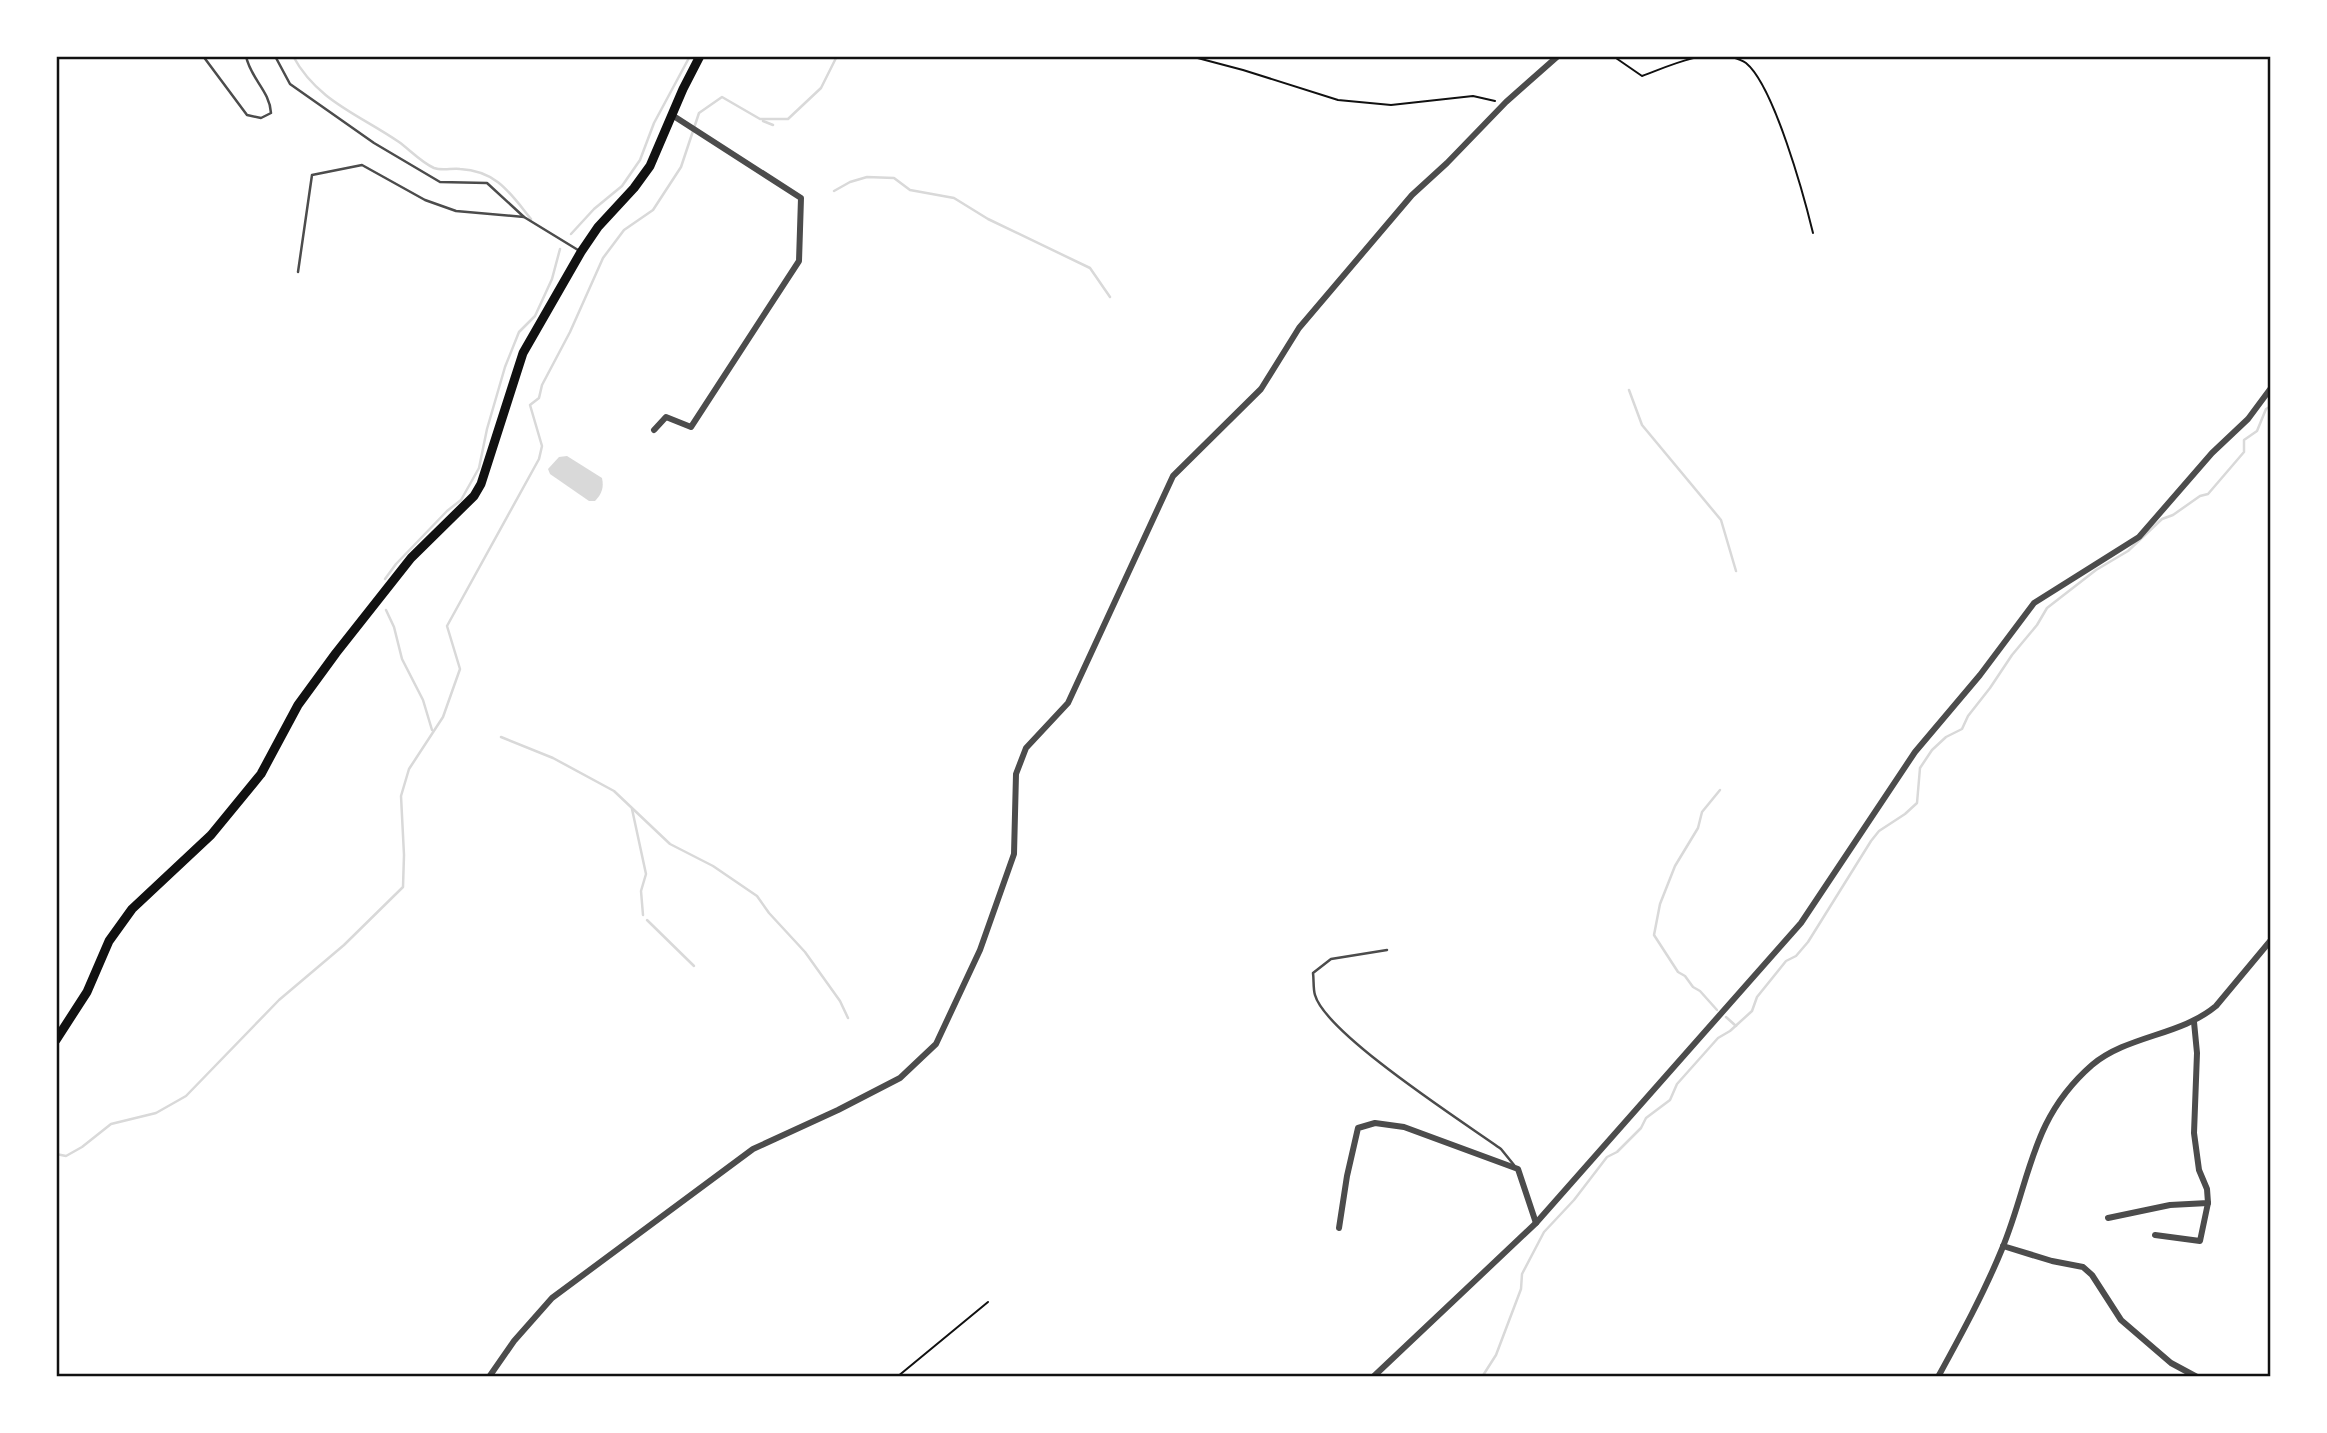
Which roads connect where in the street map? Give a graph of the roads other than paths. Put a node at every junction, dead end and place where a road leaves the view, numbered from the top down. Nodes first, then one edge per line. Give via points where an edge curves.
1 (203, 56) edge
2 (246, 56) edge
3 (275, 56) edge
4 (700, 56) edge
5 (1558, 56) edge
6 (672, 115) junction
7 (524, 217) junction
8 (581, 252) junction
9 (298, 272) dead end
10 (2271, 388) edge
11 (654, 430) dead end
12 (2271, 940) edge
13 (1387, 950) dead end
14 (2194, 1021) junction
15 (56, 1040) edge
16 (1518, 1169) junction
17 (2208, 1203) junction
18 (2108, 1218) dead end
19 (1536, 1223) junction
20 (1339, 1228) dead end
21 (2155, 1235) dead end
22 (2003, 1245) junction
23 (489, 1377) edge
24 (1373, 1377) edge
25 (1938, 1377) edge
26 (2197, 1377) edge

1 - 2 lane via 247,115 261,118 271,113 270,100 248,67
3 - 7 lane via 290,84 374,143 440,182 487,183
4 - 6 main road
5 - 23 street via 1412,195 1299,328 1261,389 1173,476 1068,703 1026,748 1016,774 1014,854 980,950 936,1044 900,1078 753,1149 552,1298
6 - 8 main road via 650,166
6 - 11 street via 801,198 799,261 691,427 666,417
7 - 8 lane
7 - 9 lane via 456,211 425,200 362,165 312,175
8 - 15 main road via 523,354 474,496 411,558 336,653 298,705 261,774 211,835 132,909 109,941 87,992
10 - 19 street via 2140,537 2034,603 1915,752 1801,923
12 - 14 street via 2216,1006
13 - 16 lane via 1331,959 1313,974 1315,996 1332,1020 1368,1054 1501,1149
14 - 17 street via 2194,1133
14 - 22 street via 2109,1053 2069,1088 2044,1125
16 - 19 street
16 - 20 street via 1404,1127 1375,1123 1358,1128
17 - 18 street via 2171,1205
17 - 21 street via 2200,1241
19 - 24 street
22 - 25 street
22 - 26 street via 2083,1267 2121,1320 2171,1363

